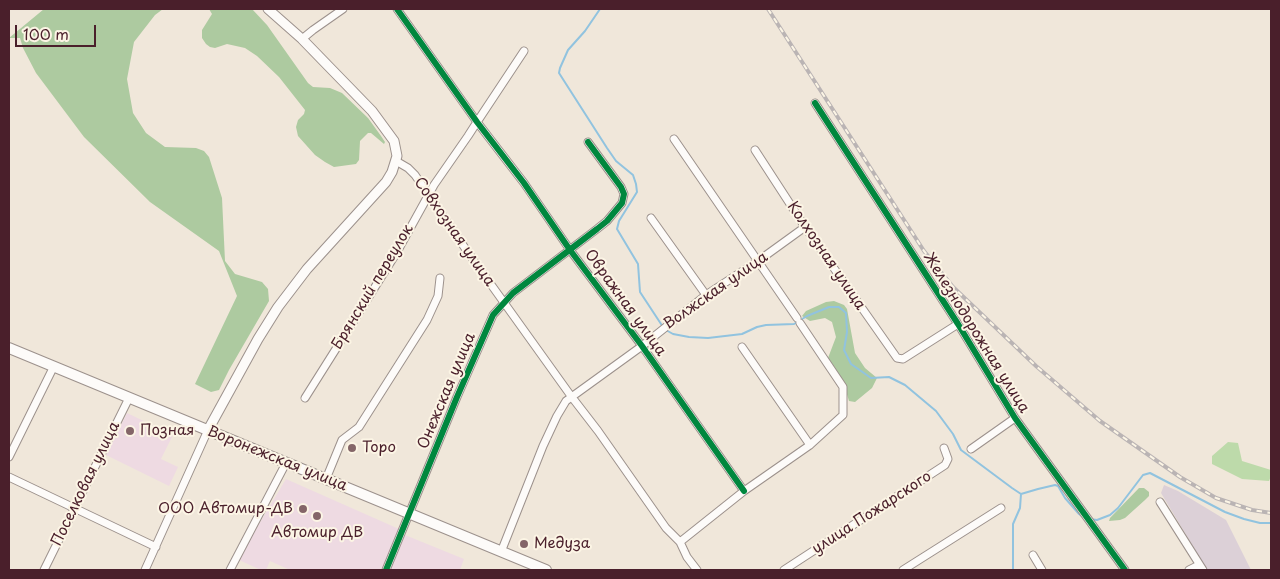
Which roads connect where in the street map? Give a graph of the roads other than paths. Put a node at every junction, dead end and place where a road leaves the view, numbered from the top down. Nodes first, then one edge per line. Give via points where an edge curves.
1 (268, 9) edge
2 (343, 9) edge
3 (397, 9) edge
4 (302, 39) junction
5 (524, 51) dead end
6 (815, 103) dead end
7 (476, 122) junction
8 (674, 139) dead end
9 (588, 142) dead end
10 (755, 150) dead end
11 (396, 161) junction
12 (428, 195) junction
13 (651, 218) dead end
14 (805, 227) junction
15 (570, 250) junction
16 (758, 261) junction
17 (440, 278) dead end
18 (706, 295) junction
19 (504, 302) junction
20 (958, 324) junction
21 (642, 346) junction
22 (742, 347) dead end
23 (9, 348) edge
24 (54, 366) junction
25 (571, 396) junction
26 (129, 398) junction
27 (305, 398) dead end
28 (1015, 418) junction
29 (208, 430) junction
30 (810, 445) junction
31 (944, 448) dead end
32 (971, 449) dead end
33 (9, 457) edge
34 (286, 463) junction
35 (9, 477) edge
36 (326, 479) junction
37 (744, 491) junction
38 (1160, 502) dead end
39 (74, 508) junction
40 (1001, 508) dead end
41 (410, 513) junction
42 (680, 542) junction
43 (156, 547) junction
44 (502, 552) junction
45 (1033, 555) dead end
46 (1201, 567) edge
47 (44, 570) edge
48 (145, 570) edge
49 (230, 570) edge
50 (386, 570) edge
51 (546, 570) edge
52 (697, 570) edge
53 (784, 570) edge
54 (902, 570) edge
55 (1042, 570) edge
56 (1125, 570) edge
57 (1189, 570) edge

1 - 4 main road
2 - 4 street
3 - 7 street, Овражная улица
4 - 11 main road via 372,111 394,142
5 - 7 street, Брянский переулок
6 - 20 street, Железнодорожная улица
7 - 12 street, Брянский переулок
7 - 15 street, Овражная улица via 524,183
8 - 16 street
9 - 15 street, Онежская улица via 621,187 624,198 607,221
10 - 14 street, Колхозная улица
11 - 12 street, Совхозная улица via 415,175
11 - 29 main road via 386,182 307,269 278,307
12 - 19 street, Совхозная улица
12 - 27 street, Брянский переулок via 392,260
13 - 18 street
14 - 16 street, Волжская улица
14 - 20 street, Колхозная улица via 894,356 900,360
15 - 19 street, Онежская улица
15 - 21 street, Овражная улица
16 - 18 street, Волжская улица
16 - 30 street via 843,387 843,415
17 - 36 street via 438,296 428,320 359,427 342,440
18 - 21 street, Волжская улица
19 - 25 street, Совхозная улица
19 - 41 street, Онежская улица via 487,326
20 - 28 street, Железнодорожная улица
21 - 25 street, Волжская улица
21 - 37 street, Овражная улица
22 - 30 street
23 - 24 highway, Воронежская улица
24 - 26 highway, Воронежская улица
24 - 33 street
25 - 42 street, Совхозная улица via 666,528
25 - 44 street, Волжская улица via 543,446
26 - 29 highway, Воронежская улица
26 - 39 street, Поселковая улица
28 - 32 street
28 - 56 street, Железнодорожная улица
29 - 34 highway, Воронежская улица
29 - 43 street
30 - 37 street
31 - 53 street, улица Пожарского via 948,459 946,465
34 - 36 highway, Воронежская улица
34 - 49 street
35 - 39 street
36 - 41 highway, Воронежская улица
37 - 42 street
38 - 46 street
39 - 43 street
39 - 47 street, Поселковая улица
40 - 54 street
41 - 44 highway, Воронежская улица
41 - 50 street, Онежская улица
42 - 52 street, Совхозная улица
43 - 48 street
44 - 51 highway, Воронежская улица
45 - 55 street
46 - 57 street

